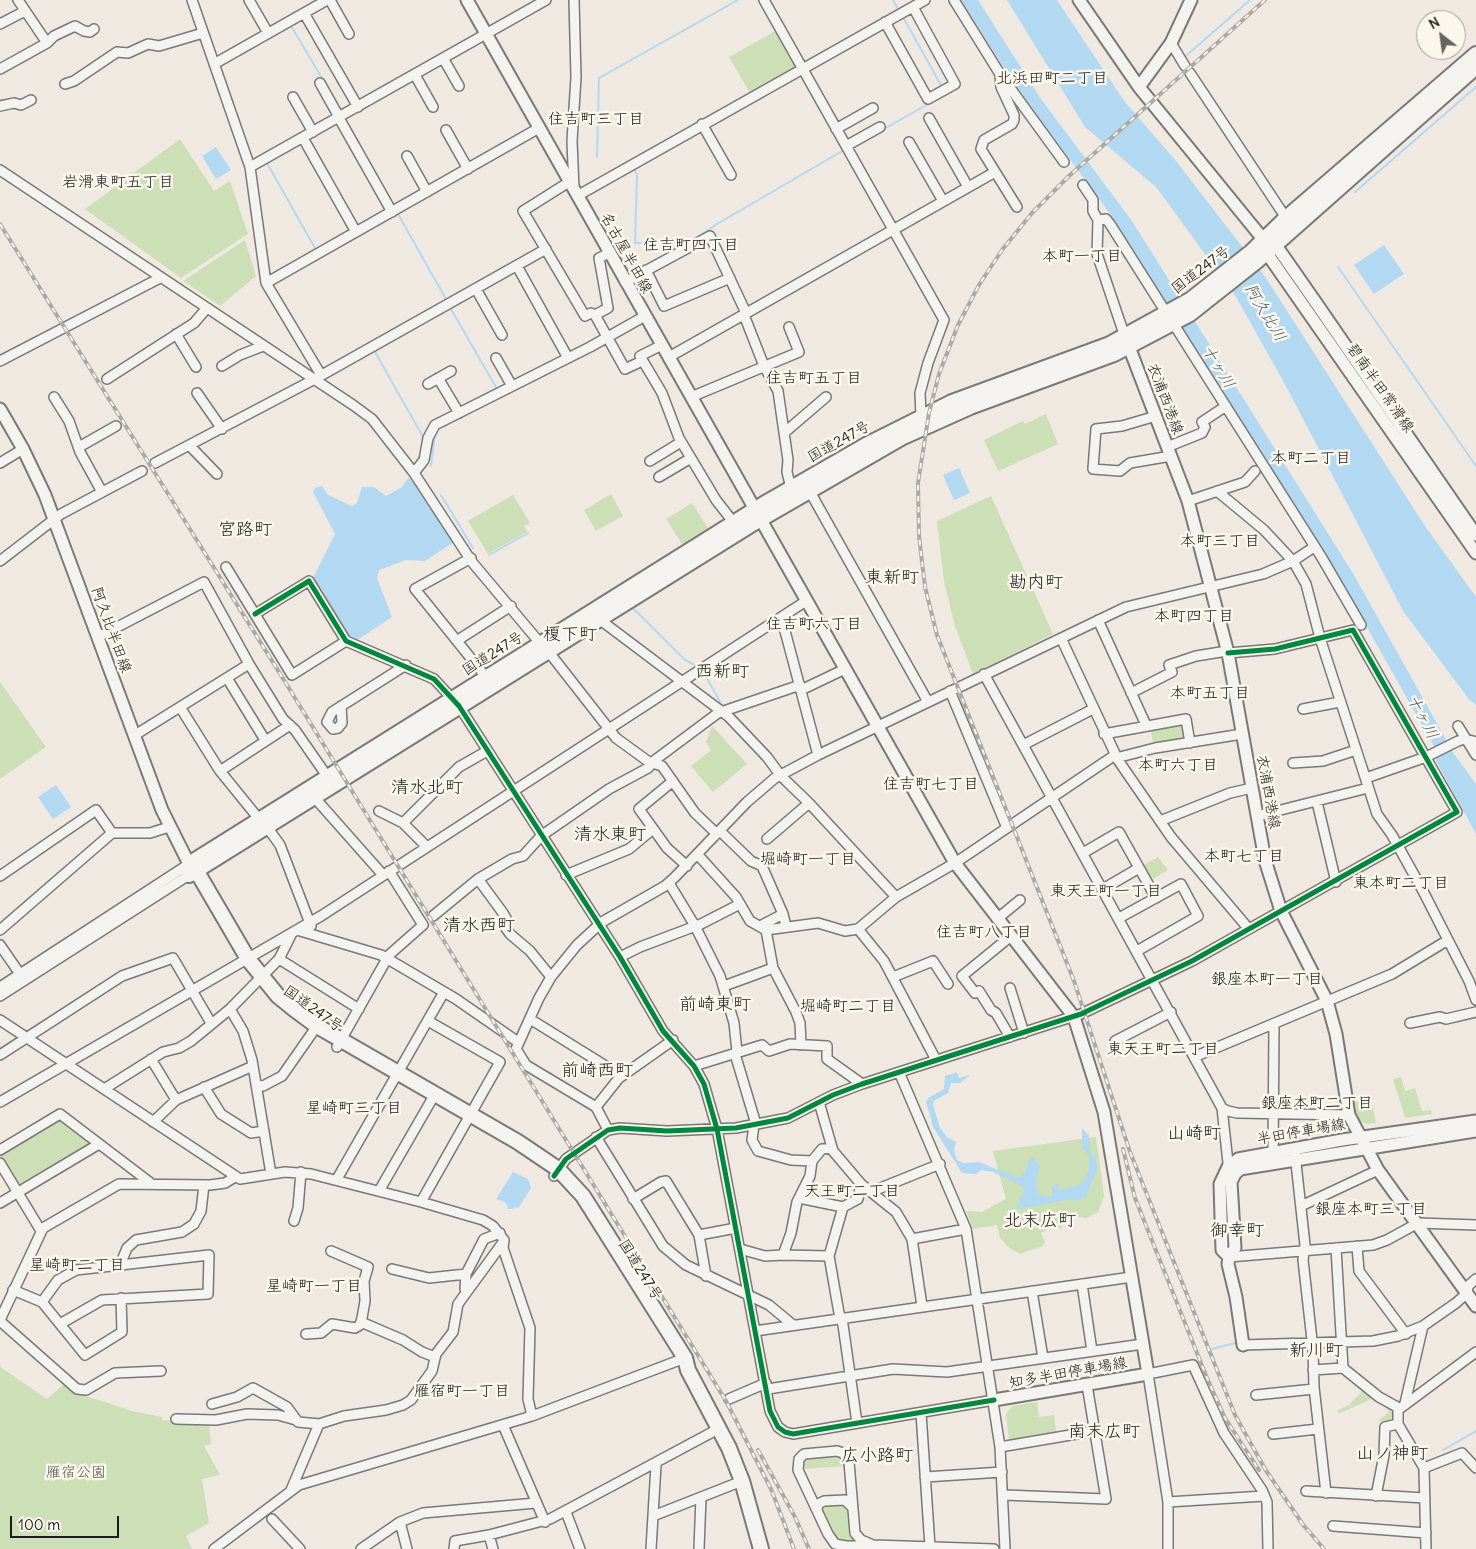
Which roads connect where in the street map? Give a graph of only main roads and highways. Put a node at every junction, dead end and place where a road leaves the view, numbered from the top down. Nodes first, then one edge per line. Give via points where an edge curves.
1 (467, 0) edge
2 (1079, 0) edge
3 (1191, 0) edge
4 (1476, 54) edge
5 (1476, 67) edge
6 (1139, 87) junction
7 (1262, 250) junction
8 (1127, 342) junction
9 (0, 409) edge
10 (757, 515) junction
11 (1476, 535) edge
12 (1476, 553) edge
13 (544, 647) junction
14 (455, 703) junction
15 (263, 823) junction
16 (191, 870) junction
17 (1476, 1121) edge
18 (1476, 1131) edge
19 (1363, 1142) junction
20 (1273, 1158) junction
21 (1229, 1257) junction
22 (1476, 1306) edge
23 (1243, 1345) road end
24 (1148, 1374) joint
25 (994, 1400) road end
26 (761, 1549) edge

1 - 10 main road, 名古屋半田線
2 - 6 main road, 碧南半田常滑線
3 - 6 main road via 1171,43
4 - 7 highway, 国道247号 via 1286,218
5 - 7 highway, 国道247号
6 - 7 main road, 碧南半田常滑線
7 - 8 highway, 国道247号 via 1196,303
7 - 11 main road, 碧南半田常滑線 via 1322,306 1339,336
7 - 12 main road, 碧南半田常滑線
8 - 10 highway, 国道247号 via 926,426
8 - 10 highway, 国道247号 via 952,402 921,416 791,488
8 - 19 main road, 衣浦西港線 via 1188,501 1211,586 1228,652 1265,860 1281,911 1327,1001 1336,1034 1349,1115
9 - 16 main road, 阿久比半田線 via 23,449 54,520 169,827
10 - 13 highway, 国道247号 via 599,619
10 - 13 highway, 国道247号 via 734,523
10 - 24 main road, 名古屋半田線 via 955,863 1074,1017 1104,1112
13 - 14 highway, 国道247号
13 - 14 highway, 国道247号 via 486,677
14 - 15 highway, 国道247号 via 314,797
14 - 15 highway, 国道247号 via 327,776
15 - 16 highway, 国道247号
16 - 26 highway, 国道247号 via 259,981 315,1029 468,1118 518,1142 556,1172 597,1215 720,1428 742,1481
17 - 19 main road, 半田停車場線
18 - 19 main road, 半田停車場線
19 - 20 main road, 半田停車場線
19 - 22 main road, 衣浦西港線 via 1378,1170
20 - 21 main road, 半田停車場線 via 1234,1174 1231,1182 1235,1248
20 - 21 main road, 半田停車場線 via 1238,1159 1222,1175 1219,1195 1222,1250
21 - 23 main road
24 - 25 main road, 知多半田停車場線

